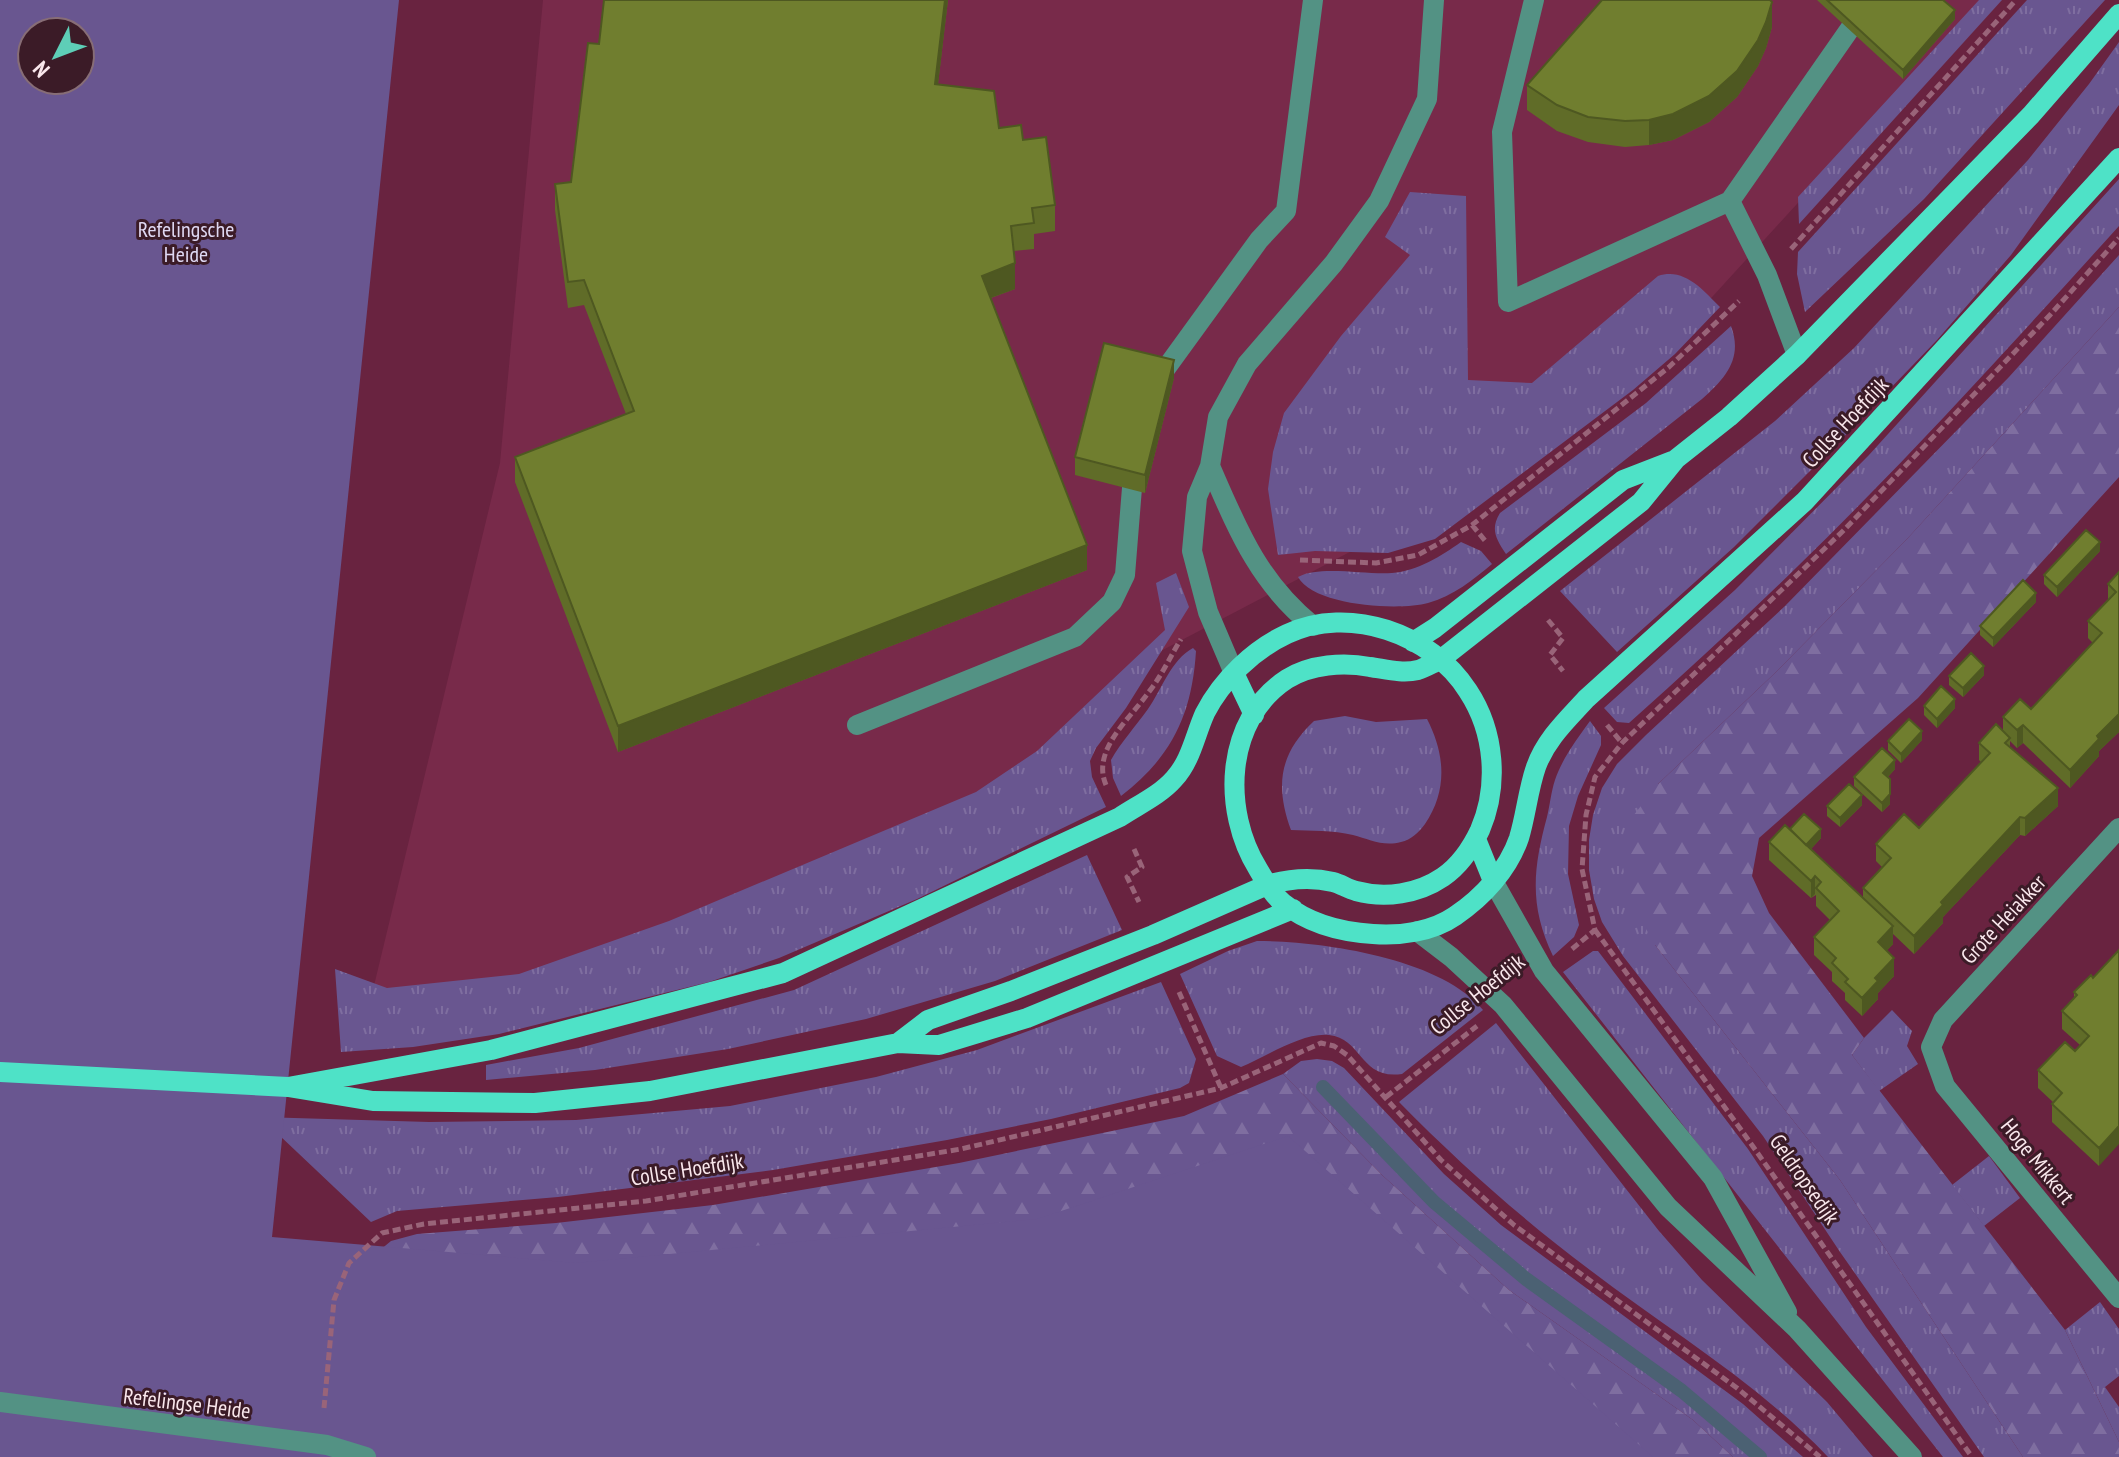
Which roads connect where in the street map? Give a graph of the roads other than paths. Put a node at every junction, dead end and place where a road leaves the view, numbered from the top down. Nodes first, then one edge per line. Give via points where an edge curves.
1 (1313, 0) edge
2 (1434, 0) edge
3 (1534, 0) edge
4 (1870, 0) edge
5 (2119, 14) edge
6 (2119, 158) edge
7 (1730, 201) junction
8 (1797, 355) junction
9 (1148, 402) edge
10 (1138, 447) edge
11 (1676, 459) junction
12 (1210, 466) junction
13 (1313, 626) junction
14 (1413, 642) junction
15 (1440, 660) junction
16 (1234, 673) junction
17 (1254, 715) junction
18 (857, 725) dead end
19 (2119, 828) edge
20 (1476, 839) junction
21 (1493, 881) junction
22 (1267, 885) junction
23 (1293, 909) junction
24 (1417, 931) junction
25 (898, 1043) junction
26 (1931, 1047) joint
27 (0, 1072) edge
28 (288, 1087) junction
29 (2119, 1298) edge
30 (1797, 1329) junction
31 (0, 1402) edge
32 (326, 1451) edge
33 (366, 1457) edge
34 (1912, 1457) edge

1 - 9 street via 1286,211 1259,240 1152,388
2 - 12 street via 1427,99 1379,201 1334,263 1247,364 1218,417
3 - 7 street via 1502,132 1508,302
4 - 7 street
5 - 8 main road via 2031,115
6 - 21 main road, Collse Hoefdijk via 1805,501 1553,735 1536,767 1518,839
7 - 8 street via 1767,275
8 - 11 main road
10 - 18 street via 1125,575 1112,602 1075,637
11 - 14 main road via 1623,480
11 - 15 main road via 1641,502
12 - 13 street via 1264,576
12 - 16 street via 1197,497 1192,551 1208,612
13 - 14 main road via 1376,625
13 - 16 main road via 1261,649
14 - 15 main road
15 - 17 main road via 1417,670 1338,665 1312,669 1272,691
15 - 20 main road via 1468,690 1488,738 1491,798
16 - 17 main road
16 - 28 main road via 1166,787 1120,817 783,973 491,1050
17 - 22 main road via 1235,765 1233,793 1240,835
19 - 26 street, Grote Heiakker via 1943,1020
20 - 21 main road
20 - 22 main road via 1443,877 1390,896 1310,880
21 - 24 main road, Collse Hoefdijk via 1451,919
21 - 30 street via 1544,971 1713,1178
22 - 23 main road, Collse Hoefdijk
22 - 25 main road via 1153,935 928,1020
23 - 24 main road, Collse Hoefdijk via 1328,928 1385,935
23 - 25 main road via 1027,1018 939,1045
24 - 30 street via 1503,1005 1668,1207
25 - 28 main road via 650,1091 535,1103 373,1101
26 - 29 street, Hoge Mikkert via 1945,1086
27 - 28 main road
30 - 34 street
31 - 32 street, Refelingse Heide
32 - 33 street, Refelingse Heide

